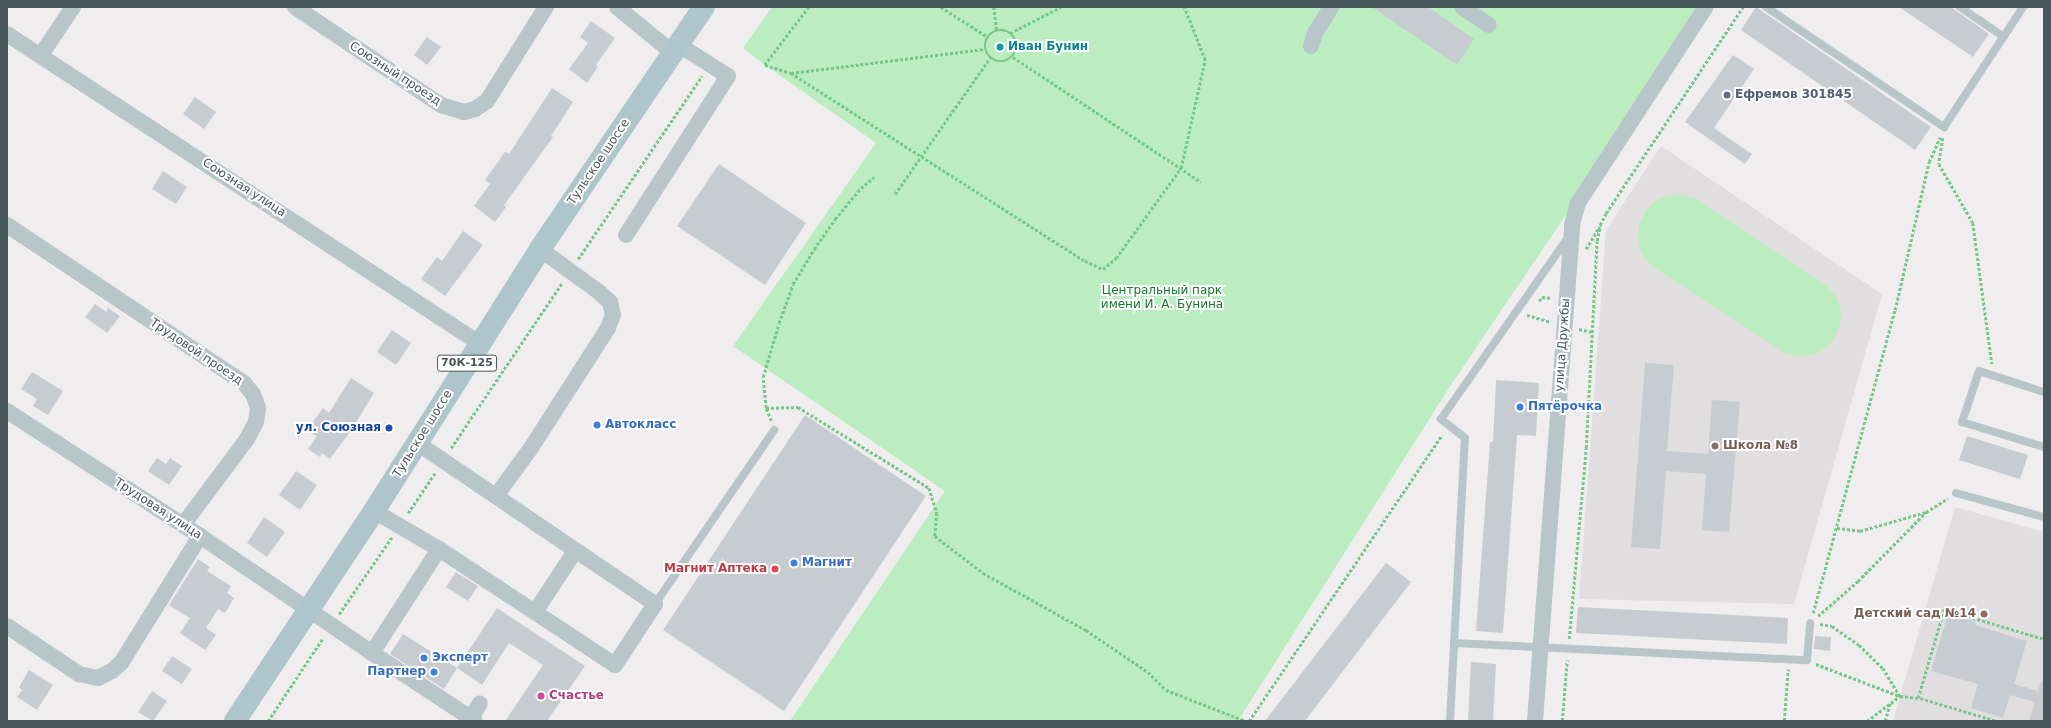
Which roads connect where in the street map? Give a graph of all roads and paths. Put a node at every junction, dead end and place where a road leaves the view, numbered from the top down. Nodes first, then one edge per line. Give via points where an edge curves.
1 (73, 7) edge
2 (295, 7) edge
3 (546, 7) edge
4 (617, 7) edge
5 (704, 7) edge
6 (808, 7) edge
7 (941, 7) edge
8 (994, 7) edge
9 (1061, 7) edge
10 (1184, 7) edge
11 (1331, 7) edge
12 (1462, 7) edge
13 (1706, 7) edge
14 (1743, 7) edge
15 (1766, 7) edge
16 (1960, 7) edge
17 (2023, 7) edge
18 (1489, 25) dead end
19 (997, 31) junction
20 (1010, 33) junction
21 (7, 34) edge
22 (988, 37) junction
23 (2004, 37) junction
24 (1310, 46) dead end
25 (985, 48) junction
26 (676, 49) junction
27 (41, 55) junction
28 (1013, 57) junction
29 (990, 58) junction
30 (709, 65) junction
31 (791, 73) junction
32 (1944, 127) junction
33 (921, 156) junction
34 (1181, 168) junction
35 (874, 177) dead end
36 (1201, 182) dead end
37 (895, 194) dead end
38 (7, 225) edge
39 (1570, 234) junction
40 (626, 235) dead end
41 (540, 249) junction
42 (570, 271) junction
43 (1528, 315) dead end
44 (1523, 322) dead end
45 (479, 343) junction
46 (1994, 376) junction
47 (2044, 392) edge
48 (766, 408) junction
49 (7, 411) edge
50 (1448, 426) junction
51 (774, 430) joint
52 (417, 443) junction
53 (2044, 447) edge
54 (443, 460) junction
55 (1956, 493) joint
56 (496, 496) junction
57 (374, 510) junction
58 (1926, 512) junction
59 (2044, 517) edge
60 (183, 525) junction
61 (399, 526) junction
62 (1837, 528) junction
63 (200, 536) junction
64 (439, 550) junction
65 (575, 551) junction
66 (655, 604) junction
67 (308, 611) junction
68 (535, 612) junction
69 (1810, 623) junction
70 (7, 626) edge
71 (331, 626) junction
72 (2044, 639) edge
73 (1454, 643) junction
74 (1540, 647) junction
75 (1568, 649) junction
76 (372, 653) junction
77 (1789, 659) junction
78 (1807, 660) junction
79 (1900, 696) junction
80 (1918, 698) junction
81 (480, 703) dead end
82 (1890, 703) junction
83 (473, 719) edge
84 (235, 721) edge
85 (268, 721) edge
86 (1246, 721) edge
87 (1249, 721) edge
88 (1450, 721) edge
89 (1535, 721) edge
90 (1562, 721) edge
91 (1784, 721) edge
92 (1867, 721) edge
93 (1885, 721) edge
94 (1995, 721) edge

1 - 27 street
2 - 3 street, Союзный проезд via 441,105 464,112 475,109 487,101
4 - 26 street
5 - 26 main road, Тульское шоссе / 70К-125
6 - 31 path via 765,65
7 - 22 path
8 - 19 path
9 - 20 path
10 - 34 path via 1205,60
11 - 24 street
12 - 18 street
13 - 39 street, улица Дружбы via 1578,203
14 - 75 path via 1600,225 1597,240 1586,448
15 - 32 lane
16 - 23 lane
17 - 23 lane
19 - 20 path
19 - 22 path
20 - 28 path via 1016,44
21 - 27 street, Союзная улица
22 - 25 path
23 - 32 lane
25 - 29 path
25 - 31 path
26 - 30 street
26 - 41 main road, Тульское шоссе / 70К-125
27 - 45 street, Союзная улица
28 - 29 path via 1001,62
28 - 34 path
29 - 33 path
30 - 40 street via 728,76
30 - 42 path
31 - 33 path
32 - 46 path via 1940,164 1973,223
32 - 62 path via 1929,162 1896,310
33 - 34 path via 1085,261 1103,268 1116,258
33 - 37 path
34 - 36 path
35 - 48 path via 861,188 835,219 793,284 763,377
38 - 60 street, Трудовой проезд via 244,384 253,394 258,408 256,422 247,439
39 - 50 lane via 1441,419
39 - 74 street, улица Дружбы
41 - 42 street
41 - 45 main road, Тульское шоссе / 70К-125
42 - 54 path
42 - 56 street via 610,302 613,315 608,328 540,434
43 - 44 path
45 - 52 main road, Тульское шоссе / 70К-125
46 - 47 lane
46 - 53 lane via 1979,371 1962,422
48 - 51 path
48 - 86 path via 798,407 929,488 937,513 935,536 983,574 1086,630 1148,672 1166,690
49 - 60 street, Трудовая улица
50 - 73 lane via 1465,438
50 - 87 path
51 - 66 lane
52 - 54 street
52 - 57 main road, Тульское шоссе / 70К-125
54 - 56 street
54 - 61 path
55 - 58 path
55 - 59 lane
56 - 65 street
57 - 61 street
57 - 67 main road, Тульское шоссе / 70К-125
58 - 62 path via 1860,531
58 - 69 path via 1858,581
60 - 63 street, Трудовая улица
61 - 64 street
61 - 71 path
62 - 69 path
63 - 67 street, Трудовая улица
63 - 70 street via 121,662 112,672 98,678 80,674
64 - 68 street
64 - 76 street
65 - 66 street
65 - 68 street
66 - 68 street via 615,665
67 - 71 street, Трудовая улица
67 - 84 main road, Тульское шоссе / 70К-125
69 - 78 lane
69 - 79 path via 1832,626 1859,645 1883,668
71 - 76 street, Трудовая улица
71 - 85 path
72 - 80 path via 1944,609
73 - 74 lane
73 - 88 lane
74 - 75 lane
74 - 89 street, улица Дружбы
75 - 77 lane
75 - 90 path
76 - 83 street, Трудовая улица
77 - 78 lane
77 - 91 path
78 - 79 path
79 - 80 path
79 - 82 path
80 - 94 path
81 - 83 street
82 - 92 path
82 - 93 path

